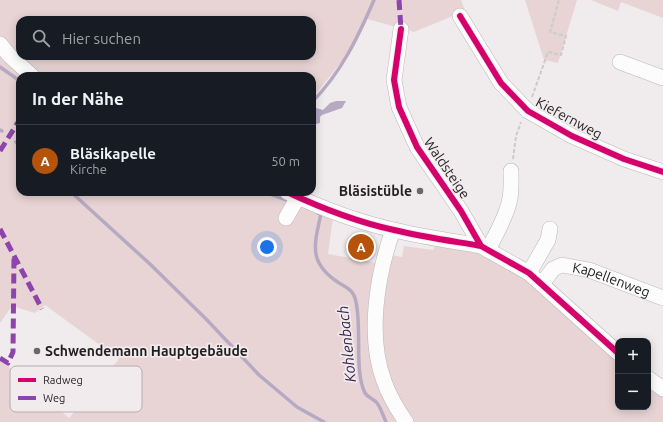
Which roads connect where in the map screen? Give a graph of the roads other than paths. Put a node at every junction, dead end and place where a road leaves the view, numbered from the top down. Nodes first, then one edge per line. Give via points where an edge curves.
1 (460, 16) dead end
2 (401, 30) dead end
3 (0, 44) edge
4 (620, 62) dead end
5 (28, 72) edge
6 (663, 78) edge
7 (512, 171) road end
8 (663, 172) edge
9 (292, 203) edge
10 (550, 229) dead end
11 (393, 230) junction
12 (485, 248) junction
13 (529, 273) junction
14 (542, 284) junction
15 (663, 298) edge
16 (615, 350) edge
17 (651, 380) edge
18 (663, 389) edge
19 (406, 422) edge

1 - 8 street, Kiefernweg via 501,83 528,111 572,136 624,159
2 - 12 street, Waldsteige via 394,80 399,107 416,147
3 - 5 street
4 - 6 street
7 - 12 street via 511,191 505,214
9 - 11 street via 328,210
10 - 13 street via 548,240
11 - 12 street
11 - 19 street via 385,254 375,306 376,333 378,358 384,381 394,405
12 - 13 street
13 - 14 street
14 - 15 street, Kapellenweg via 553,269 562,265 589,270
14 - 16 street
17 - 18 street

